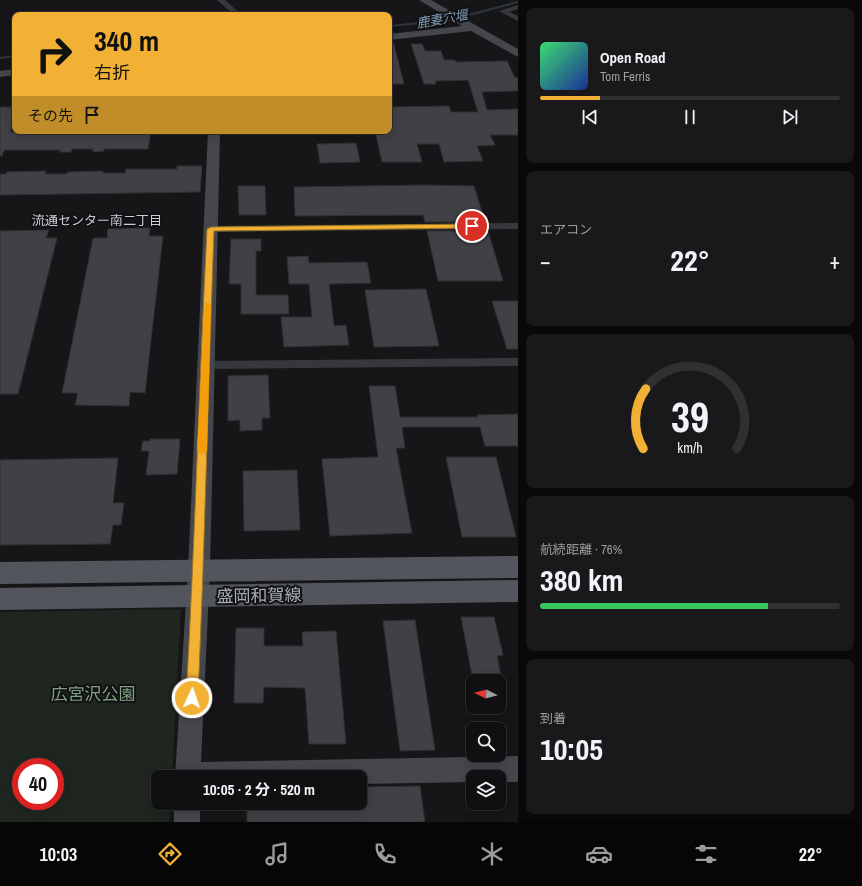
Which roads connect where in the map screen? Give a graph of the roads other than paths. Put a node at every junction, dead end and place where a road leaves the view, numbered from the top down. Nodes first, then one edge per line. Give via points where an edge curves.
1 (222, 0) edge
2 (424, 0) edge
3 (518, 7) edge
4 (235, 12) edge
5 (518, 19) edge
6 (472, 28) junction
7 (392, 37) edge
8 (518, 54) edge
9 (12, 72) edge
10 (0, 74) edge
11 (214, 134) edge
12 (518, 226) edge
13 (211, 229) junction
14 (518, 362) edge
15 (205, 365) junction
16 (518, 566) edge
17 (199, 570) junction
18 (0, 573) edge
19 (518, 592) edge
20 (198, 596) junction
21 (0, 599) edge
22 (518, 768) edge
23 (188, 770) edge
24 (367, 772) edge
25 (187, 810) edge
26 (187, 822) edge

1 - 4 street
2 - 6 street
3 - 5 street via 503,11
6 - 7 street
6 - 8 street
9 - 10 street
11 - 13 street
12 - 13 street
13 - 15 street
14 - 15 street
15 - 17 street
16 - 17 main road, 盛岡和賀線
17 - 18 main road, 盛岡和賀線
17 - 20 street
19 - 20 main road, 盛岡和賀線
20 - 21 main road, 盛岡和賀線
20 - 23 street
22 - 24 street
25 - 26 street

